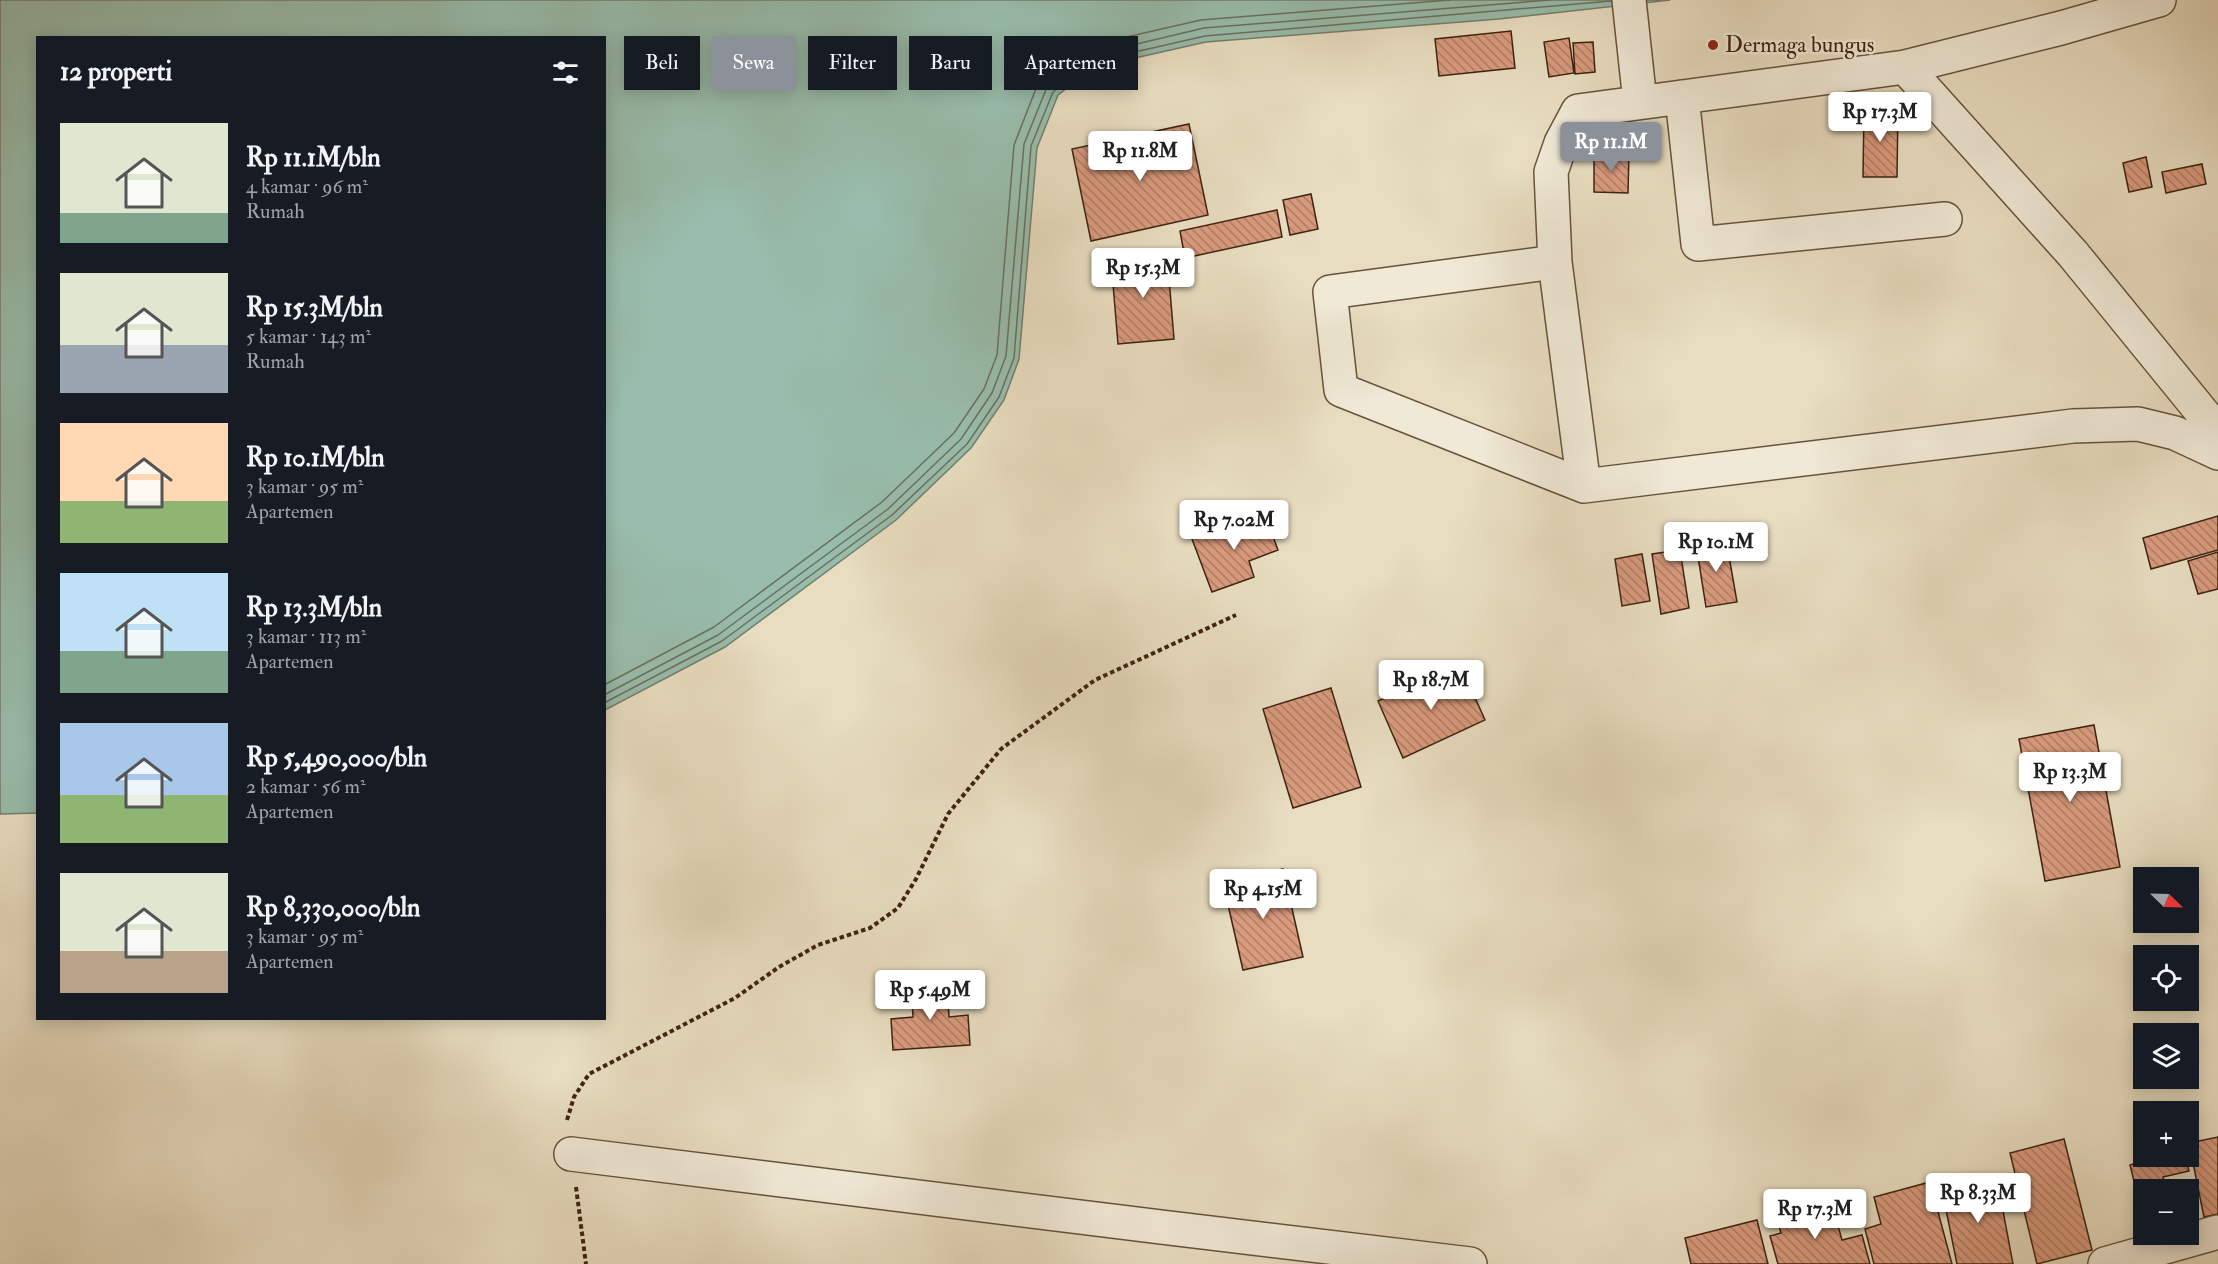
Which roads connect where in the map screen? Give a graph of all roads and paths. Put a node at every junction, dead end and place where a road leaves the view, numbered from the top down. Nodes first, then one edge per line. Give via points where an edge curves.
1 (1629, 0) edge
2 (2159, 0) edge
3 (1905, 67) junction
4 (1682, 97) junction
5 (1640, 102) junction
6 (1945, 219) dead end
7 (1555, 262) junction
8 (2218, 432) edge
9 (2218, 453) edge
10 (1584, 486) junction
11 (1236, 615) dead end
12 (571, 1154) junction
13 (2218, 1232) edge
14 (586, 1264) edge
15 (1470, 1264) edge
16 (2105, 1264) edge

1 - 5 street
2 - 3 street
3 - 4 street
3 - 8 street via 2073,254
4 - 5 street
4 - 6 street via 1698,244
5 - 7 street via 1578,111 1551,172
7 - 10 street
7 - 10 street via 1330,292 1341,390
9 - 10 street via 2175,434 2138,424 2073,426
11 - 12 path via 1095,680 1001,749 948,814 898,908 870,928 818,945 735,999 589,1074 574,1097 567,1118
12 - 14 path
12 - 15 street
13 - 16 street

